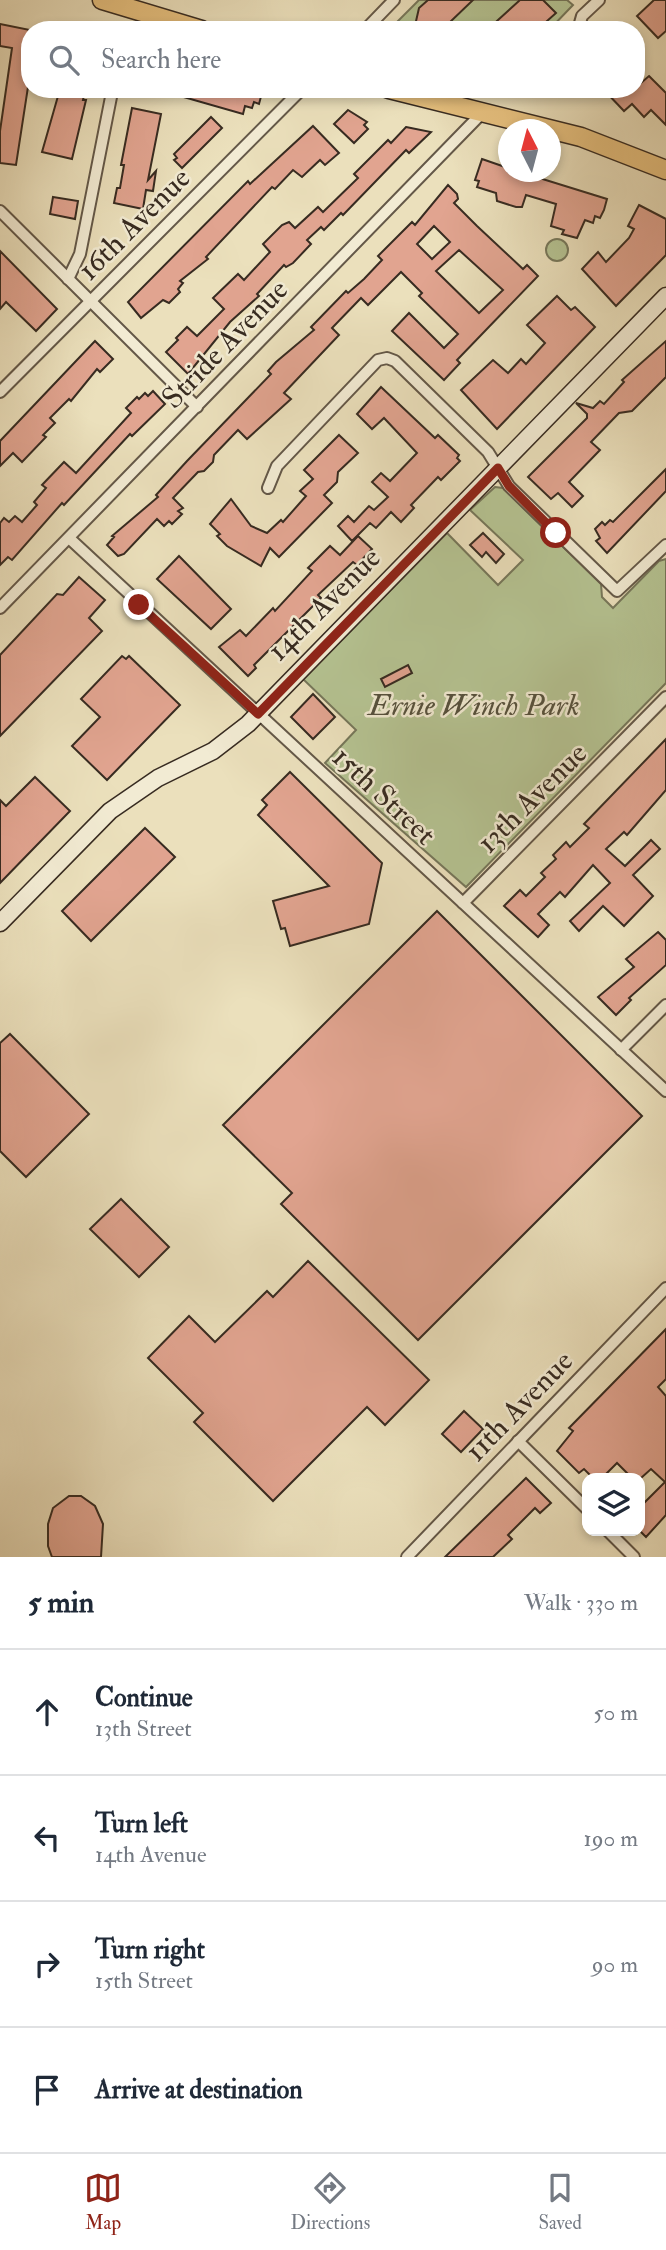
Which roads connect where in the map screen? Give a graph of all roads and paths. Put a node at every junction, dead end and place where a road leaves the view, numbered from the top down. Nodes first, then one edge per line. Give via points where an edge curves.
1 (102, 0) edge
2 (394, 0) edge
3 (599, 0) edge
4 (172, 21) edge
5 (374, 21) edge
6 (581, 21) edge
7 (112, 98) edge
8 (293, 98) edge
9 (426, 98) edge
10 (483, 112) junction
11 (666, 170) edge
12 (0, 211) edge
13 (68, 279) junction
14 (666, 296) edge
15 (90, 302) junction
16 (0, 392) edge
17 (197, 407) junction
18 (498, 468) junction
19 (268, 488) dead end
20 (69, 538) junction
21 (666, 545) edge
22 (0, 608) edge
23 (666, 697) edge
24 (258, 714) junction
25 (463, 903) junction
26 (0, 923) edge
27 (666, 1005) edge
28 (621, 1050) junction
29 (666, 1091) edge
30 (666, 1289) edge
31 (518, 1441) junction
32 (582, 1504) edge
33 (613, 1536) edge
34 (407, 1557) edge
35 (634, 1557) edge

1 - 4 main road
2 - 5 street
3 - 6 street
7 - 13 street via 80,254
8 - 15 street, 16th Avenue
9 - 10 main road
10 - 11 main road via 581,136
10 - 17 street, Stride Avenue
12 - 13 street
13 - 15 street
14 - 18 street, 14th Avenue
15 - 16 street, 16th Avenue
15 - 17 street
17 - 20 street, Stride Avenue
18 - 19 street via 488,452 387,358 378,360 277,466
18 - 21 street via 509,486 617,591
18 - 24 street, 14th Avenue
20 - 22 street, Stride Avenue
20 - 24 street, 15th Street
23 - 25 street, 13th Avenue
24 - 25 street, 15th Street
24 - 26 street, 14th Avenue via 213,751 158,778 110,811
25 - 28 street, 15th Street
27 - 28 street
28 - 29 street, 15th Street
30 - 31 street, 11th Avenue
31 - 32 street
31 - 34 street, 11th Avenue
33 - 35 street

